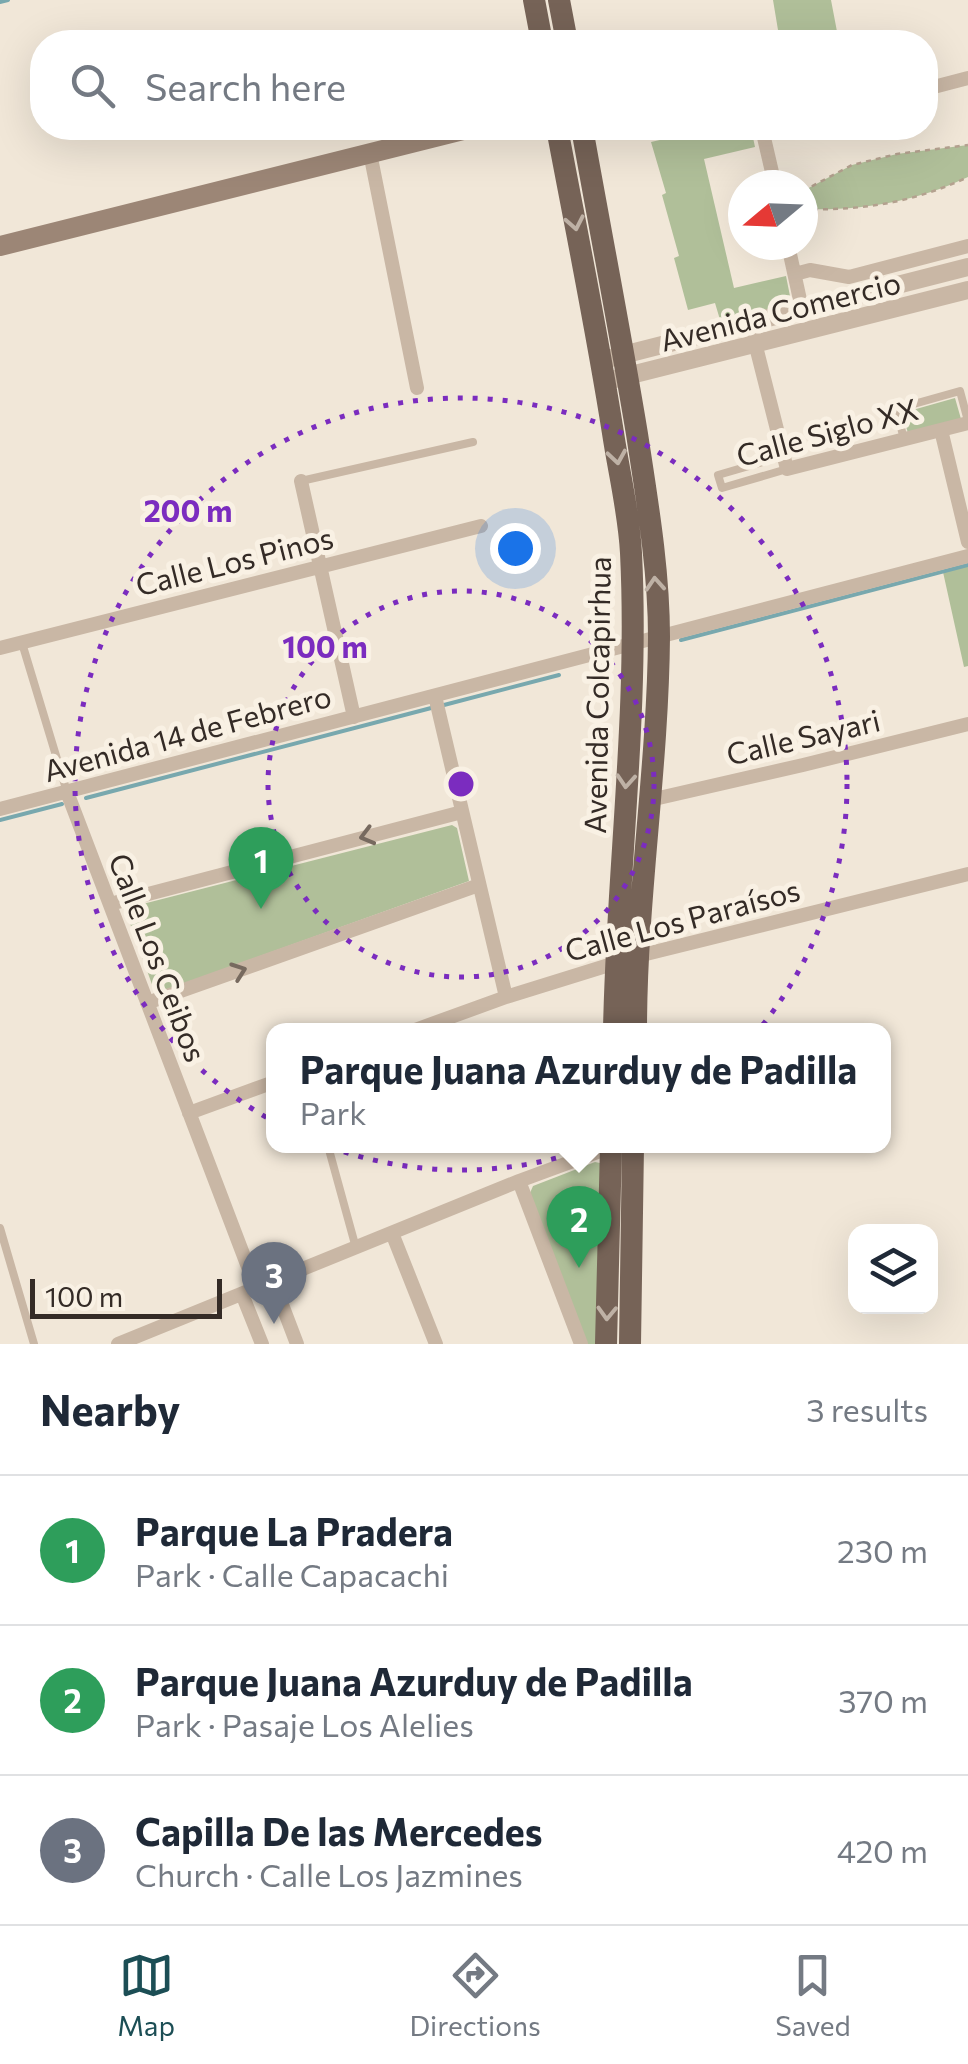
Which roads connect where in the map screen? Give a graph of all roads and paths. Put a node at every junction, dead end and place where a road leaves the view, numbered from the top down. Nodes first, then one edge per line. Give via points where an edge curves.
1 (534, 0) edge
2 (559, 0) edge
3 (540, 30) edge
4 (564, 30) edge
5 (968, 78) edge
6 (938, 85) edge
7 (423, 140) edge
8 (560, 140) edge
9 (584, 140) edge
10 (765, 140) edge
11 (968, 145) edge
12 (370, 153) junction
13 (771, 170) edge
14 (968, 177) edge
15 (818, 183) edge
16 (818, 209) edge
17 (0, 246) edge
18 (968, 246) edge
19 (792, 260) edge
20 (968, 267) edge
21 (795, 274) junction
22 (968, 290) edge
23 (802, 310) junction
24 (750, 323) junction
25 (755, 345) junction
26 (614, 369) junction
27 (418, 388) dead end
28 (968, 422) edge
29 (941, 430) junction
30 (904, 439) junction
31 (473, 442) dead end
32 (785, 462) junction
33 (301, 481) joint
34 (481, 526) dead end
35 (968, 542) edge
36 (968, 556) edge
37 (320, 566) junction
38 (659, 636) junction
39 (22, 642) junction
40 (633, 642) junction
41 (0, 648) edge
42 (435, 696) junction
43 (354, 717) junction
44 (968, 724) edge
45 (67, 792) junction
46 (650, 800) junction
47 (0, 809) edge
48 (462, 812) junction
49 (968, 874) edge
50 (479, 885) junction
51 (110, 904) junction
52 (626, 959) junction
53 (506, 998) junction
54 (147, 1004) junction
55 (435, 1023) edge
56 (615, 1023) edge
57 (635, 1023) edge
58 (266, 1085) edge
59 (189, 1113) junction
60 (330, 1153) edge
61 (605, 1153) edge
62 (622, 1153) edge
63 (622, 1153) edge
64 (520, 1182) junction
65 (0, 1228) edge
66 (392, 1233) junction
67 (356, 1248) junction
68 (273, 1281) junction
69 (249, 1291) junction
70 (34, 1344) edge
71 (118, 1344) edge
72 (262, 1344) edge
73 (297, 1344) edge
74 (436, 1344) edge
75 (581, 1344) edge
76 (606, 1344) edge
77 (630, 1344) edge

1 - 3 main road
2 - 4 main road
5 - 6 street
7 - 12 main road
8 -> 26 main road, Avenida Colcapirhua
9 - 26 main road, Avenida Colcapirhua
10 - 13 street
11 - 15 path via 896,154
12 - 17 main road
12 - 27 street
14 - 16 path via 874,208
18 - 21 street via 849,277
19 - 21 street
20 - 23 street, Avenida Comercio
21 - 23 street
22 - 25 street, Avenida Comercio
23 - 24 street, Avenida Comercio
24 - 25 street
24 - 26 street, Avenida Comercio
25 - 26 street, Avenida Comercio
25 - 32 street
38 -> 26 main road, Avenida Colcapirhua via 648,504
26 -> 40 main road, Avenida Colcapirhua
28 - 29 street, Calle Siglo XX
28 - 30 lane via 960,391 896,409
29 - 30 street, Calle Siglo XX
29 - 35 street
30 - 32 street, Calle Siglo XX
31 - 33 lane
32 - 32 lane, Calle Siglo XX via 718,474 722,488
33 - 37 street
34 - 37 street, Calle Los Pinos
36 - 38 street, Avenida 14 de Febrero
37 - 39 street, Calle Los Pinos
37 - 43 street
38 - 40 street, Avenida 14 de Febrero
38 - 46 main road, Avenida Colcapirhua
39 - 41 street, Calle Los Pinos
39 - 45 lane, Calle Los Ceibos
40 - 42 street, Avenida 14 de Febrero
40 -> 52 main road, Avenida Colcapirhua
42 - 43 street, Avenida 14 de Febrero
42 - 48 street
43 - 45 street, Avenida 14 de Febrero
44 - 46 street, Calle Sayari
45 - 47 street, Avenida 14 de Febrero
45 - 51 street, Calle Los Ceibos
46 - 52 main road, Avenida Colcapirhua
48 - 50 street
48 -> 51 street
49 - 52 street, Calle Los Paraísos
50 - 53 street
54 -> 50 street
51 - 54 street, Calle Los Ceibos
52 - 53 street, Calle Los Paraísos
52 - 56 main road, Avenida Colcapirhua
52 - 57 main road, Avenida Colcapirhua
53 - 55 street, Calle Los Paraísos
54 - 59 street, Calle Los Ceibos
58 - 59 street
59 - 69 street, Calle Los Ceibos
60 - 67 lane
61 - 64 street
62 -> 76 main road
63 - 77 main road
64 - 66 street
64 - 75 street
65 - 70 lane
66 - 67 street
66 - 74 street
67 - 68 street
68 - 69 street
68 - 73 street
69 - 71 street
69 - 72 street, Calle Los Ceibos

